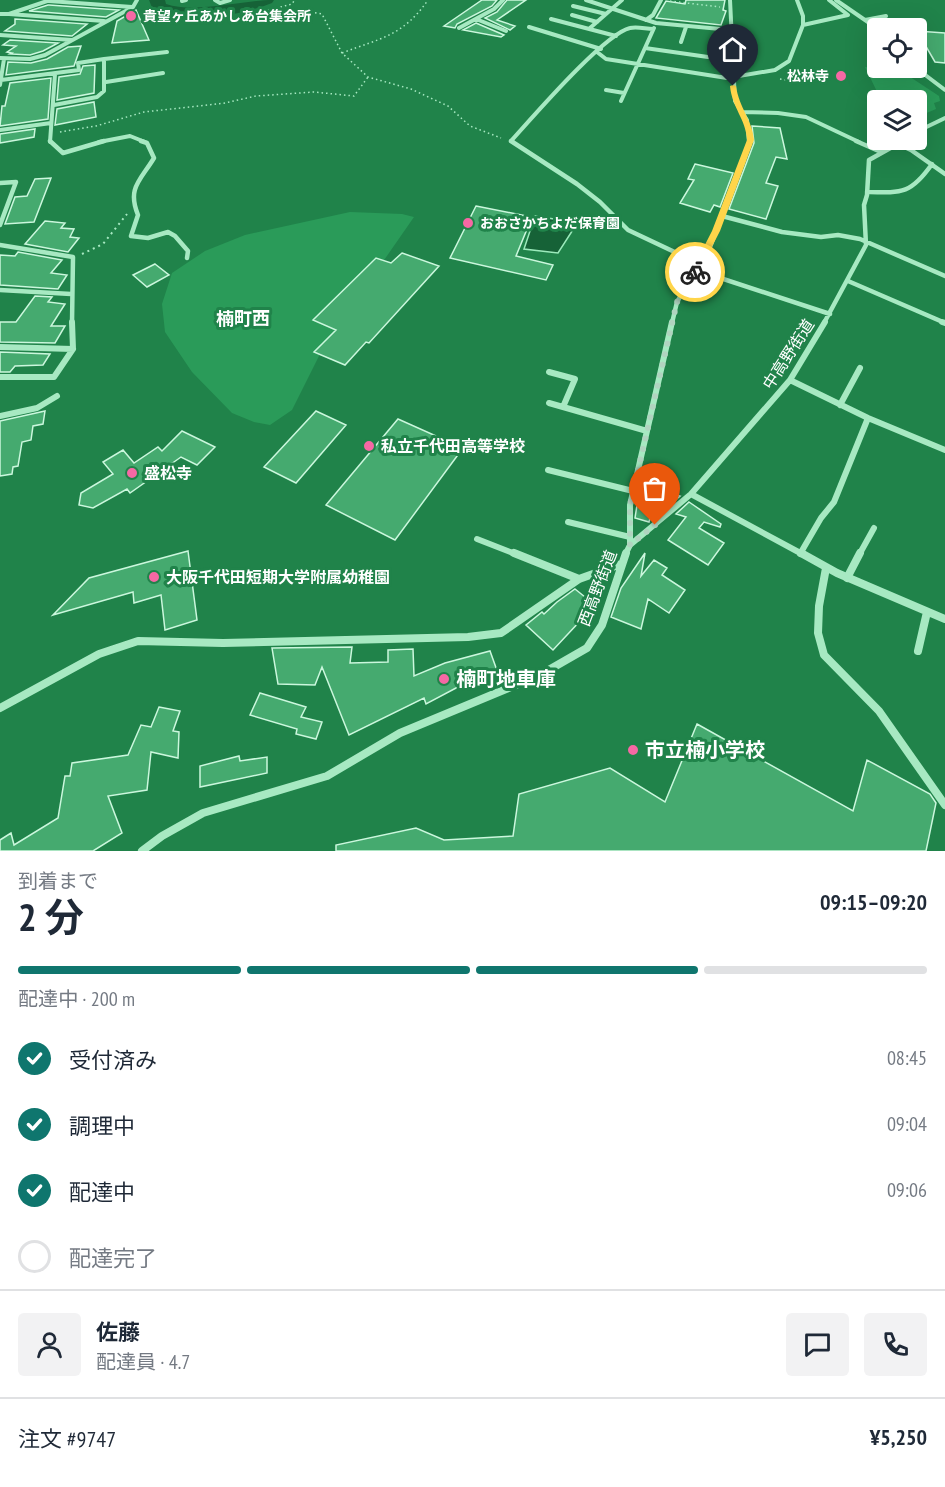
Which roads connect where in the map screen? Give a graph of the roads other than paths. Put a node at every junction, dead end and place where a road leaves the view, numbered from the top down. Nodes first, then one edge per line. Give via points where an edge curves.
1 (50, 0) edge
2 (137, 0) edge
3 (215, 0) edge
4 (230, 0) edge
5 (503, 0) edge
6 (586, 0) edge
7 (622, 0) edge
8 (661, 0) edge
9 (729, 0) edge
10 (797, 0) edge
11 (829, 0) edge
12 (836, 0) edge
13 (573, 6) dead end
14 (133, 7) junction
15 (614, 8) junction
16 (0, 14) edge
17 (9, 14) junction
18 (606, 14) junction
19 (572, 15) dead end
20 (886, 16) dead end
21 (475, 19) junction
22 (551, 19) dead end
23 (646, 20) junction
24 (865, 20) joint
25 (106, 22) junction
26 (597, 22) junction
27 (656, 23) junction
28 (803, 25) junction
29 (529, 27) dead end
30 (686, 27) junction
31 (459, 28) dead end
32 (590, 28) junction
33 (653, 29) junction
34 (730, 30) junction
35 (506, 31) dead end
36 (0, 35) edge
37 (616, 36) junction
38 (73, 40) junction
39 (681, 42) dead end
40 (645, 48) junction
41 (599, 50) junction
42 (167, 52) dead end
43 (708, 57) dead end
44 (2, 58) edge
45 (104, 59) junction
46 (638, 64) junction
47 (163, 73) dead end
48 (55, 74) junction
49 (927, 76) edge
50 (734, 78) junction
51 (1, 82) edge
52 (106, 82) junction
53 (606, 90) dead end
54 (945, 90) edge
55 (624, 93) junction
56 (621, 101) dead end
57 (54, 105) junction
58 (741, 112) junction
59 (945, 118) edge
60 (51, 123) junction
61 (927, 127) edge
62 (0, 130) edge
63 (884, 150) edge
64 (908, 150) edge
65 (881, 152) junction
66 (932, 164) junction
67 (945, 174) edge
68 (0, 183) edge
69 (867, 192) junction
70 (722, 216) junction
71 (2, 217) edge
72 (0, 225) edge
73 (866, 243) junction
74 (0, 245) edge
75 (187, 258) dead end
76 (698, 267) junction
77 (945, 276) edge
78 (848, 281) junction
79 (0, 290) edge
80 (71, 294) junction
81 (830, 314) junction
82 (945, 323) edge
83 (0, 347) edge
84 (73, 349) junction
85 (860, 368) dead end
86 (549, 372) dead end
87 (0, 377) edge
88 (790, 380) junction
89 (57, 396) dead end
90 (549, 403) dead end
91 (840, 405) junction
92 (563, 407) junction
93 (0, 416) edge
94 (868, 418) junction
95 (647, 430) junction
96 (945, 450) edge
97 (548, 470) dead end
98 (633, 491) junction
99 (691, 494) junction
100 (568, 522) dead end
101 (874, 528) dead end
102 (477, 539) dead end
103 (630, 541) junction
104 (800, 554) junction
105 (621, 564) junction
106 (826, 568) junction
107 (847, 578) junction
108 (579, 579) junction
109 (927, 612) junction
110 (945, 619) edge
111 (918, 651) dead end
112 (0, 708) edge
113 (945, 805) edge
114 (142, 851) edge

1 - 14 street
1 - 17 street
2 - 14 street
3 - 4 street
5 - 21 street
6 - 15 street
7 - 15 street
8 - 23 street
9 - 34 street, 西高野街道
10 - 28 street
11 - 28 street via 848,15
12 - 24 street
13 - 18 street
14 - 25 street
15 - 18 street
15 - 23 street
16 - 17 street
17 - 25 street
18 - 26 street
19 - 26 street
20 - 24 street
21 - 31 street
21 - 35 street
22 - 32 street
23 - 27 street
25 - 38 street
26 - 32 street
27 - 30 street
27 - 33 street
28 - 50 street via 786,65
29 - 41 street
30 - 34 street
30 - 39 street
32 - 37 street
33 - 37 street via 628,28
33 - 40 street
34 - 50 street, 西高野街道
36 - 38 street
37 - 41 street
38 - 44 street via 30,59
40 - 43 street
40 - 46 street
41 - 46 street via 606,58
41 - 76 street via 511,141 577,184 628,230
42 - 45 street
44 - 51 street
45 - 48 street via 78,63 79,69
45 - 52 street
46 - 50 street
46 - 55 street
47 - 52 street
48 - 51 street
48 - 57 street
49 - 54 street
50 - 58 street, 西高野街道 via 735,101
52 - 57 street via 97,97
53 - 55 street
55 - 56 street
57 - 60 street
58 - 65 street via 800,116
58 - 70 street, 西高野街道 via 750,127 750,140
59 - 61 street
60 - 62 street
60 - 75 street via 51,142 63,153 130,136 147,143 154,158 133,194 138,215 131,236 148,238 168,232 183,244
63 - 65 street, 中高野街道
64 - 66 street
65 - 69 street, 中高野街道 via 869,160
66 - 67 street
66 - 69 street via 918,185 908,192
68 - 71 street via 16,182
69 - 73 street, 中高野街道
70 - 73 street via 782,232 838,235
70 - 76 street, 西高野街道
71 - 72 street
73 - 77 street
73 - 78 street, 中高野街道
74 - 80 street via 74,257
76 - 81 street
76 - 95 street, 西高野街道 via 677,302
78 - 81 street, 中高野街道
78 - 82 street
79 - 80 street
80 - 84 street
81 - 88 street, 中高野街道
83 - 84 street
84 - 87 street via 54,376
85 - 91 street
86 - 92 street via 575,379
88 - 91 street
88 - 99 street, 中高野街道
89 - 93 street via 37,408
90 - 92 street
91 - 94 street
92 - 95 street
94 - 96 street
94 - 104 street via 834,502
95 - 98 street, 西高野街道
97 - 98 street
98 - 103 street, 西高野街道
99 - 103 street, 中高野街道
99 - 104 street
100 - 103 street
101 - 107 street
102 - 108 street
103 - 105 street, 西高野街道
104 - 106 street
105 - 108 street
105 - 114 street, 西高野街道 via 602,625 587,648 540,675 400,733 327,776 203,813
106 - 107 street
106 - 113 street via 819,624 824,655 879,711
107 - 109 street
108 - 112 street via 501,633 224,643 138,641 99,654
109 - 110 street
109 - 111 street

